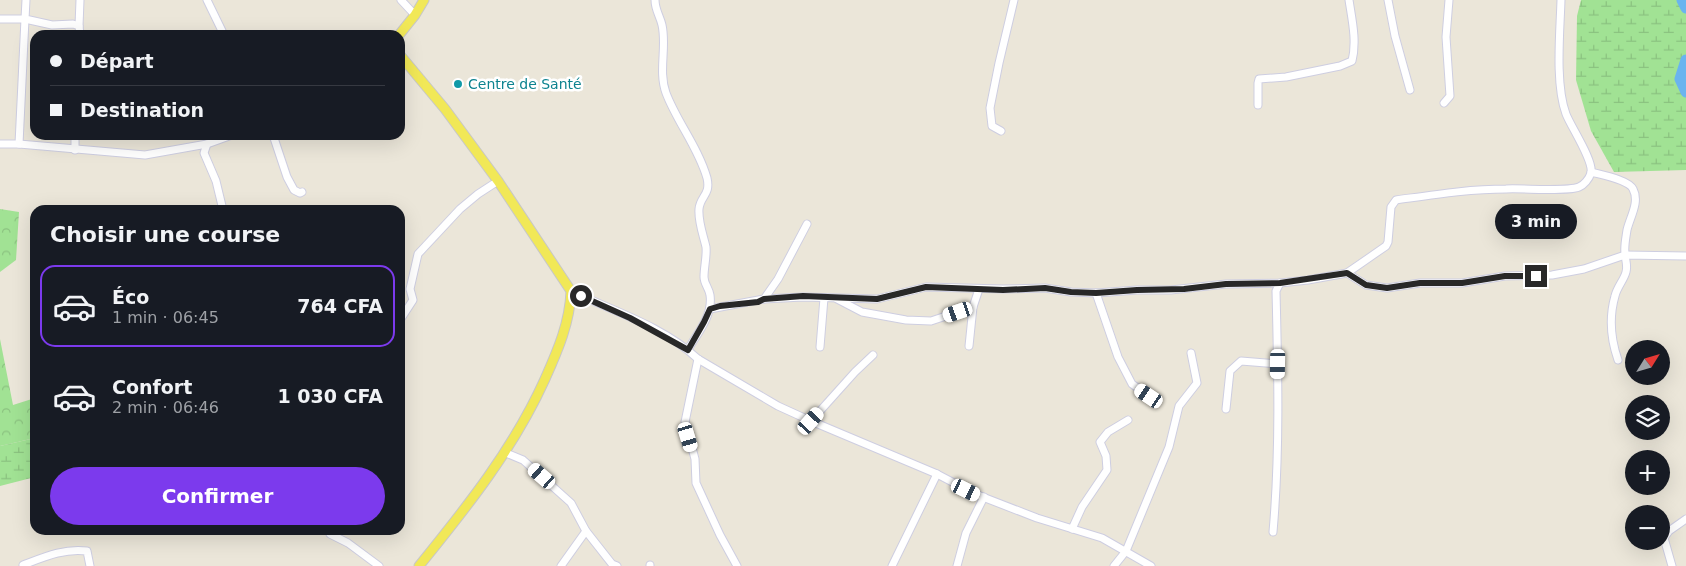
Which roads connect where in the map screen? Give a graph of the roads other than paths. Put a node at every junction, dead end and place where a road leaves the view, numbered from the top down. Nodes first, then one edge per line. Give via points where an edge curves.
1 (26, 0) edge
2 (80, 0) edge
3 (207, 0) edge
4 (402, 0) edge
5 (424, 0) edge
6 (655, 0) edge
7 (1014, 0) edge
8 (1349, 0) edge
9 (1388, 0) edge
10 (1449, 0) edge
11 (1561, 0) edge
12 (415, 14) junction
13 (0, 19) edge
14 (25, 19) junction
15 (79, 26) junction
16 (79, 30) edge
17 (222, 30) edge
18 (402, 30) edge
19 (405, 61) edge
20 (1410, 90) dead end
21 (1444, 103) dead end
22 (1258, 105) dead end
23 (1001, 131) dead end
24 (76, 140) edge
25 (219, 140) edge
26 (275, 140) edge
27 (0, 144) edge
28 (19, 144) junction
29 (208, 144) junction
30 (75, 150) junction
31 (1592, 172) junction
32 (498, 182) junction
33 (302, 192) dead end
34 (222, 205) edge
35 (808, 224) dead end
36 (1625, 255) junction
37 (1686, 256) edge
38 (1347, 273) junction
39 (1280, 283) junction
40 (979, 289) junction
41 (571, 291) junction
42 (1096, 293) junction
43 (824, 298) junction
44 (836, 298) junction
45 (764, 299) junction
46 (973, 307) junction
47 (710, 309) junction
48 (405, 312) edge
49 (969, 346) dead end
50 (820, 347) dead end
51 (688, 350) junction
52 (1191, 353) dead end
53 (873, 354) dead end
54 (698, 359) junction
55 (1618, 360) dead end
56 (1278, 364) junction
57 (1149, 396) dead end
58 (1226, 409) dead end
59 (1128, 420) dead end
60 (811, 421) junction
61 (506, 452) junction
62 (937, 474) junction
63 (984, 497) junction
64 (1686, 519) edge
65 (1072, 529) junction
66 (586, 531) junction
67 (1273, 532) dead end
68 (332, 535) edge
69 (1126, 551) junction
70 (23, 565) edge
71 (90, 566) edge
72 (379, 566) edge
73 (419, 566) edge
74 (562, 566) edge
75 (617, 566) edge
76 (737, 566) edge
77 (892, 566) edge
78 (957, 566) edge
79 (1114, 566) edge
80 (1150, 566) edge
81 (1672, 566) edge

1 - 14 street
2 - 15 street
3 - 17 street
4 - 12 street
5 - 12 main road
6 - 47 street via 662,24 662,80 708,180 708,192 699,210 706,247 704,278 710,293
7 - 23 street via 990,108 992,126
8 - 22 street via 1354,30 1352,61 1286,77 1259,79
9 - 20 street
10 - 21 street via 1446,37 1450,96
11 - 31 street via 1562,95 1566,113
12 - 18 main road
13 - 14 street
14 - 15 street
14 - 28 street
15 - 16 street
19 - 32 main road
24 - 30 street
25 - 29 street
26 - 33 street via 287,177 294,190
27 - 28 street
28 - 30 street
29 - 30 street via 145,155
29 - 34 street via 204,153
31 - 36 street via 1633,188 1636,204 1627,230
31 - 38 street via 1578,188 1504,189 1396,200 1391,208 1386,246
32 - 41 main road
32 - 48 street via 460,209 418,254 410,290 413,300
35 - 45 street
36 - 37 street
36 - 38 street via 1584,270 1552,275 1505,276 1462,283 1420,283 1387,288 1366,285
36 - 55 street via 1626,273 1615,296 1612,314
38 - 39 street
39 - 42 street
39 - 56 street via 1276,291
40 - 42 street via 1045,288
40 - 44 street via 926,287 888,298
40 - 46 street
41 - 51 street
41 - 61 main road via 566,328 552,364
42 - 57 street via 1115,348 1132,384
43 - 44 street
43 - 45 street
43 - 50 street
44 - 46 street via 862,312 906,320 931,321
45 - 47 street
46 - 49 street
47 - 51 street
51 - 54 street
52 - 69 street via 1197,383 1179,406 1169,447
53 - 60 street
54 - 60 street via 778,406
54 - 76 street via 685,422 696,483
56 - 58 street via 1242,361 1230,371
56 - 67 street
59 - 65 street via 1108,432 1100,442 1108,470 1082,507
60 - 62 street
61 - 66 street via 524,460 571,503
61 - 73 main road
62 - 63 street
62 - 77 street
63 - 65 street
63 - 78 street via 966,533
64 - 81 street via 1664,538
65 - 69 street via 1102,538
66 - 74 street
66 - 75 street
68 - 72 street
69 - 79 street
69 - 80 street
70 - 71 street via 74,549 86,552

